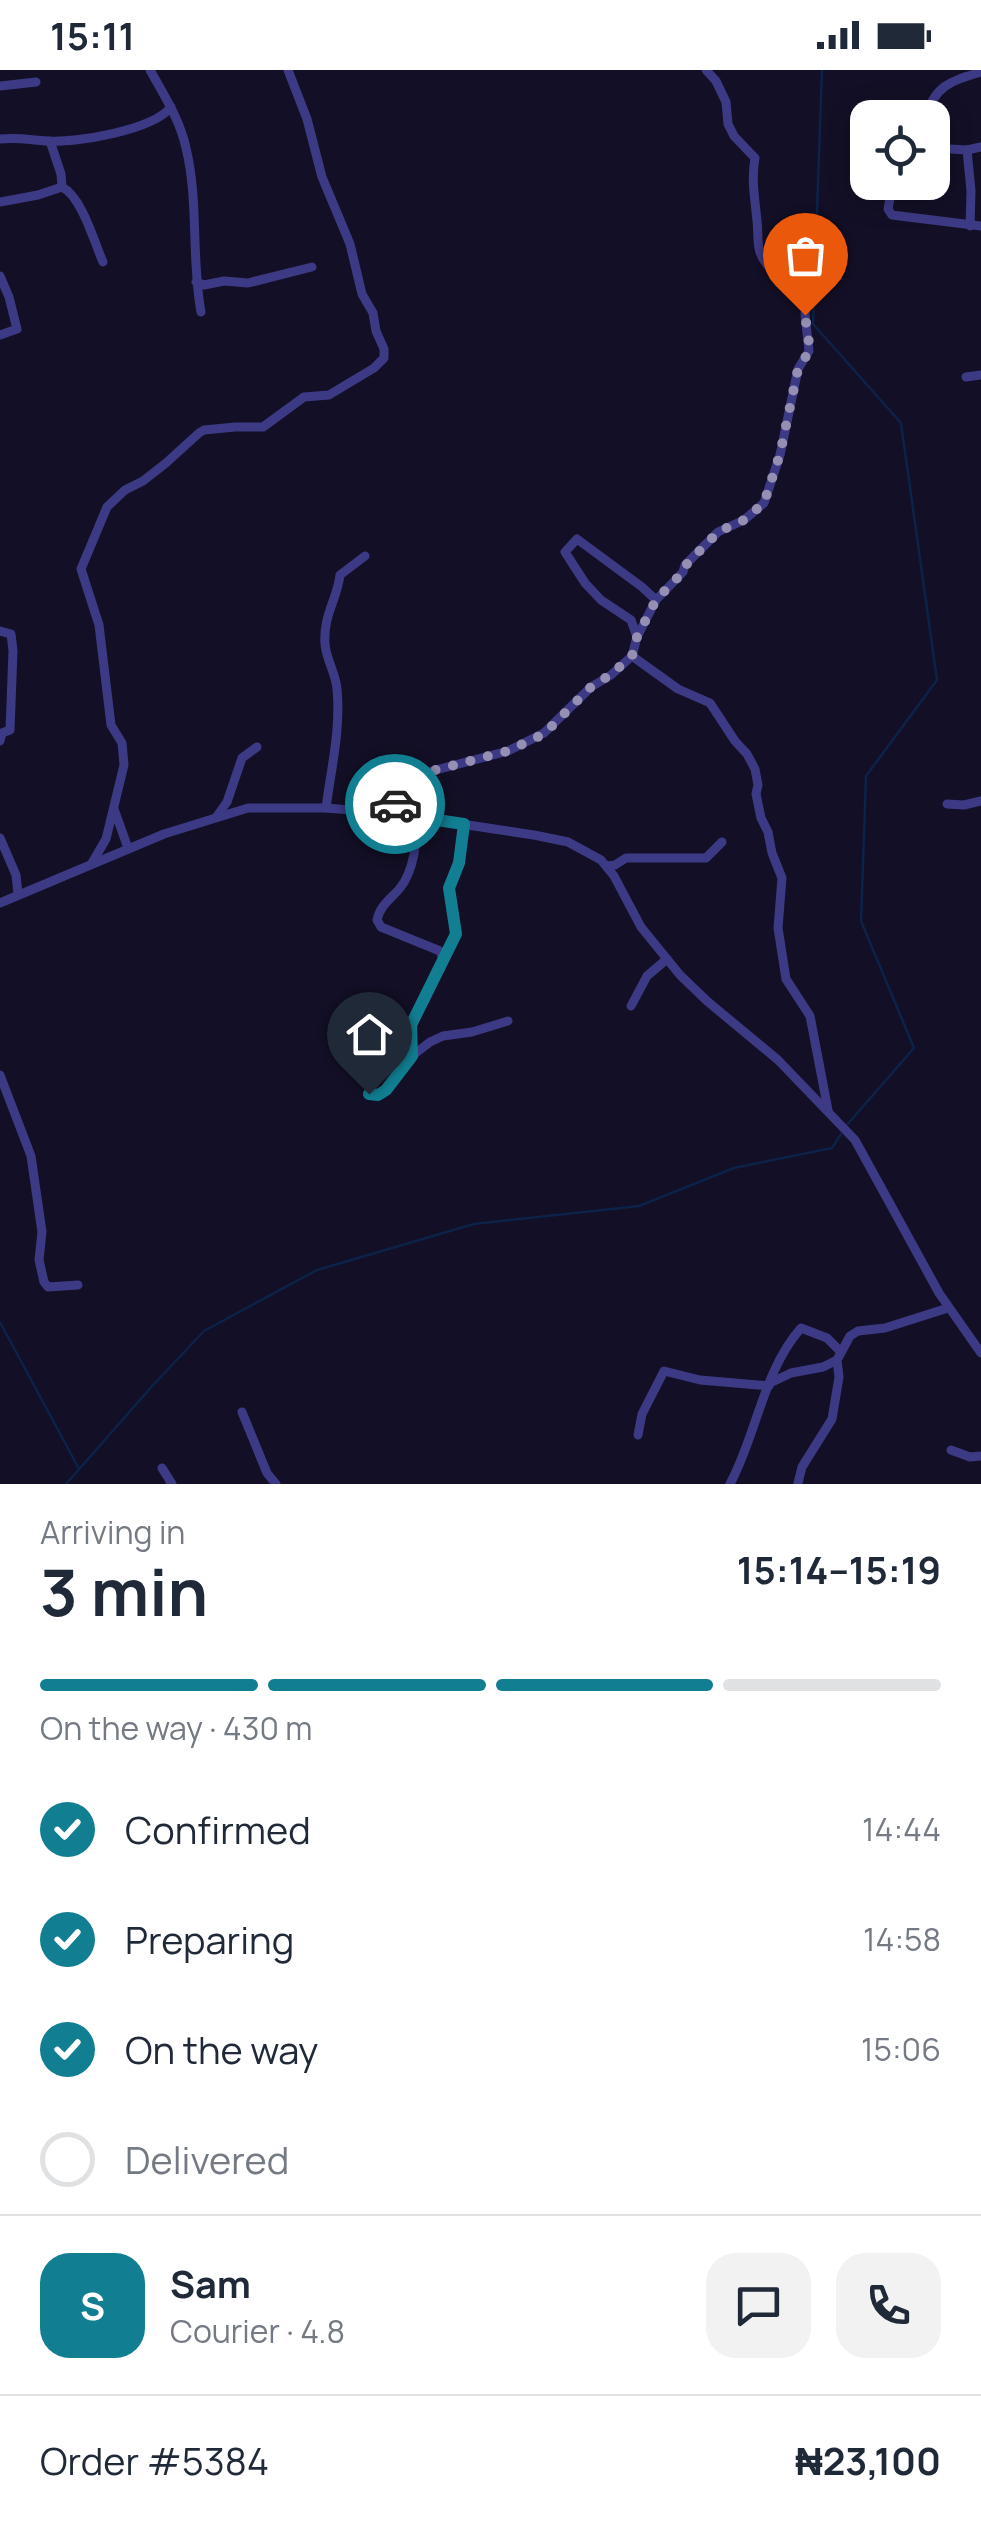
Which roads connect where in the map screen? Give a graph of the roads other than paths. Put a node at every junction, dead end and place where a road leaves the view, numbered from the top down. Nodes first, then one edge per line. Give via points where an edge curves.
1 (150, 70) edge
2 (288, 70) edge
3 (706, 70) edge
4 (981, 72) edge
5 (36, 82) dead end
6 (0, 86) edge
7 (932, 100) edge
8 (171, 107) junction
9 (0, 139) edge
10 (50, 141) junction
11 (981, 146) edge
12 (950, 149) edge
13 (968, 150) junction
14 (62, 188) junction
15 (889, 200) edge
16 (0, 202) edge
17 (975, 226) edge
18 (103, 262) dead end
19 (312, 267) dead end
20 (0, 276) edge
21 (196, 282) junction
22 (201, 312) dead end
23 (0, 335) edge
24 (981, 375) edge
25 (966, 377) dead end
26 (365, 556) dead end
27 (656, 600) junction
28 (0, 632) edge
29 (637, 637) junction
30 (632, 656) junction
31 (0, 741) edge
32 (257, 747) dead end
33 (981, 801) edge
34 (947, 804) dead end
35 (114, 806) junction
36 (326, 808) junction
37 (388, 813) junction
38 (218, 816) junction
39 (416, 817) junction
40 (464, 824) junction
41 (0, 838) edge
42 (722, 842) dead end
43 (128, 848) junction
44 (91, 865) junction
45 (607, 866) junction
46 (18, 894) junction
47 (0, 903) edge
48 (444, 958) junction
49 (667, 959) junction
50 (631, 1006) dead end
51 (508, 1021) dead end
52 (412, 1056) junction
53 (0, 1075) edge
54 (369, 1094) dead end
55 (828, 1110) junction
56 (78, 1285) dead end
57 (948, 1308) junction
58 (981, 1352) edge
59 (838, 1356) junction
60 (769, 1384) junction
61 (242, 1412) dead end
62 (638, 1435) dead end
63 (951, 1450) dead end
64 (981, 1456) edge
65 (162, 1468) dead end
66 (798, 1483) edge
67 (172, 1484) edge
68 (276, 1484) edge
69 (730, 1484) edge

1 - 8 street
2 - 35 street via 384,358 263,427 199,433 108,507 81,569 99,625 111,725 124,751
3 - 27 street via 726,102 734,136 756,158 758,249 768,266 807,292 810,350 798,369 764,503 718,532
4 - 7 street via 940,88
5 - 6 street
8 - 10 street via 123,130
8 - 21 street via 188,158
9 - 10 street
10 - 14 street
11 - 13 street
12 - 13 street
13 - 17 street
14 - 16 street
14 - 18 street via 81,209
15 - 17 street via 892,215
19 - 21 street via 248,283
20 - 23 street via 17,329
21 - 22 street
24 - 25 street
26 - 36 street via 340,574 327,614 324,646 337,686 338,719
27 - 29 street
27 - 29 street via 578,540 565,552 585,583 631,620
28 - 31 street via 10,634 14,650 10,730
29 - 30 street
30 - 37 street via 544,734 432,771 411,784
30 - 55 street via 678,689 710,702 755,769 761,818 782,878 778,928 786,978 810,1016
32 - 38 street via 242,758
33 - 34 street
35 - 43 street
35 - 44 street
36 - 37 street
36 - 38 street via 248,808
37 - 39 street
38 - 43 street
39 - 40 street
39 - 48 street via 408,873 377,920
40 - 45 street via 568,842
40 - 48 street via 449,888 456,934
41 - 46 street
42 - 45 street via 706,858 638,857
43 - 44 street
44 - 46 street
45 - 49 street
46 - 47 street
48 - 52 street via 411,1025
49 - 50 street via 647,976
49 - 55 street
51 - 52 street via 443,1036
52 - 54 street via 386,1090
53 - 56 street via 31,1156 44,1282
55 - 57 street via 864,1153
57 - 58 street
57 - 59 street via 858,1332
59 - 60 street via 823,1368
59 - 60 street via 827,1338 802,1328
59 - 66 street via 832,1419
60 - 62 street via 664,1371
60 - 69 street
61 - 68 street
63 - 64 street
65 - 67 street

